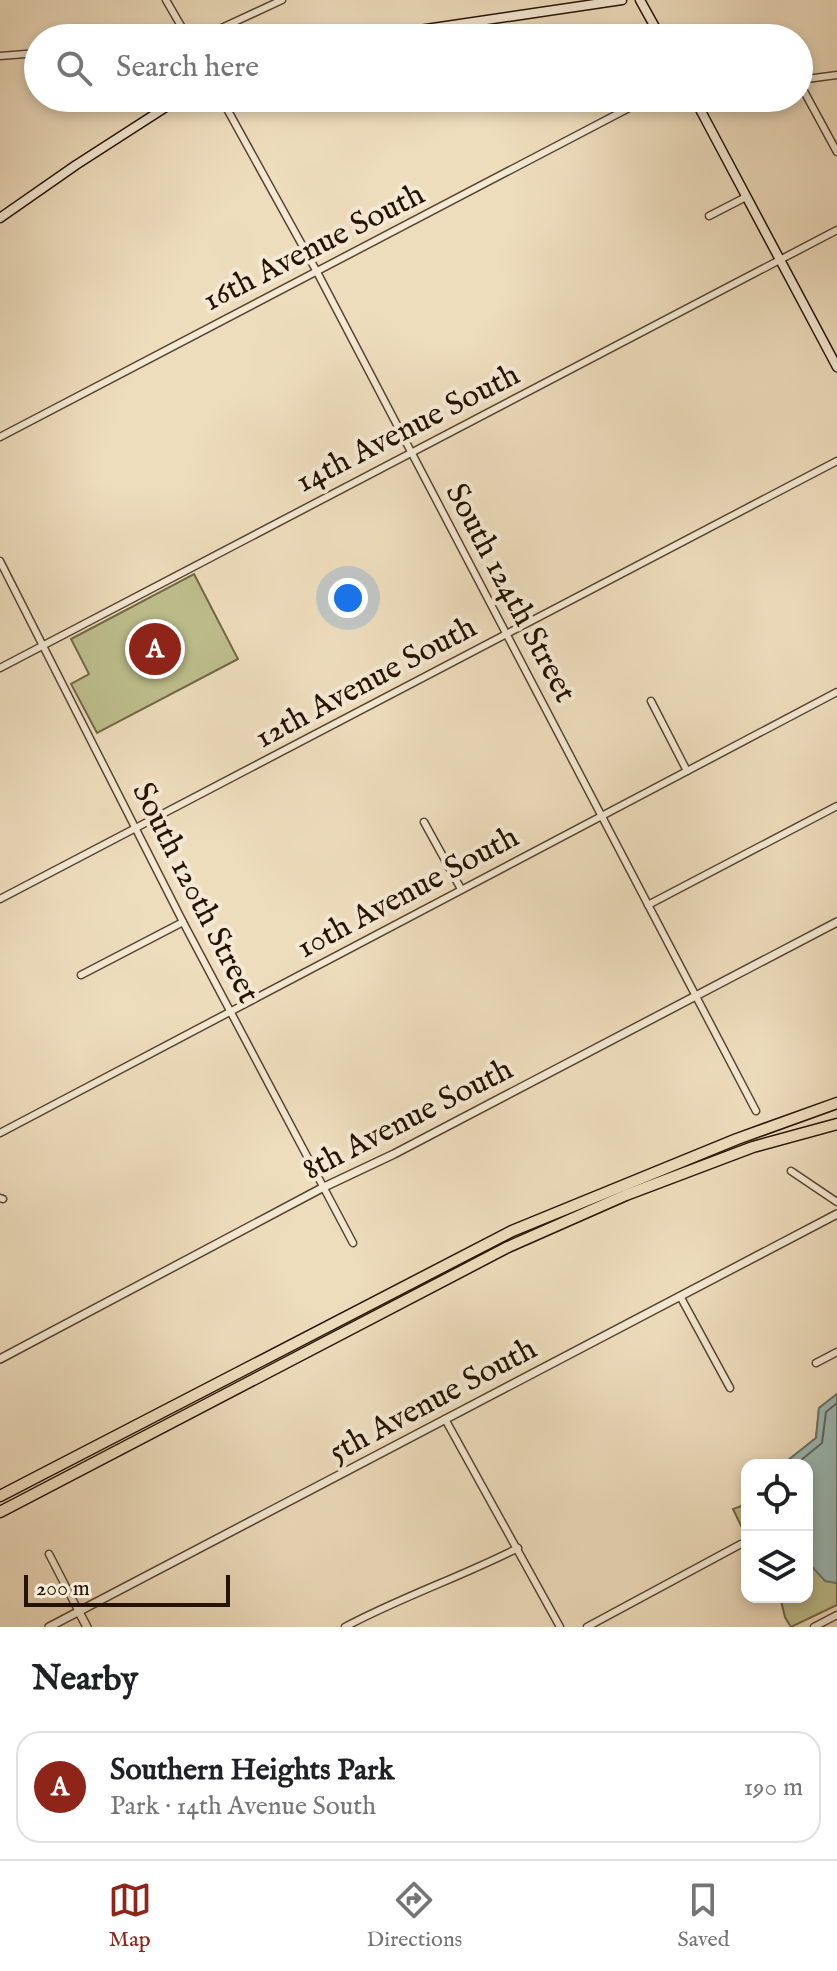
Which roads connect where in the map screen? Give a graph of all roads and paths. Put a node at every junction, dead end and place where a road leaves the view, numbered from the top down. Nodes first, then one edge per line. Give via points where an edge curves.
1 (166, 0) edge
2 (282, 0) edge
3 (622, 0) edge
4 (640, 0) edge
5 (180, 24) edge
6 (235, 24) edge
7 (460, 24) edge
8 (653, 24) edge
9 (24, 54) edge
10 (0, 56) edge
11 (837, 75) edge
12 (813, 79) edge
13 (813, 107) edge
14 (158, 112) edge
15 (229, 112) edge
16 (621, 112) edge
17 (701, 112) edge
18 (837, 152) edge
19 (746, 197) junction
20 (709, 216) dead end
21 (0, 218) edge
22 (837, 230) edge
23 (780, 260) junction
24 (317, 272) junction
25 (837, 367) edge
26 (0, 437) edge
27 (411, 452) junction
28 (837, 461) edge
29 (0, 561) edge
30 (506, 634) junction
31 (43, 644) junction
32 (0, 668) edge
33 (837, 692) edge
34 (651, 701) dead end
35 (687, 771) junction
36 (837, 806) edge
37 (602, 815) junction
38 (424, 822) dead end
39 (137, 828) junction
40 (461, 889) junction
41 (0, 899) edge
42 (648, 905) junction
43 (183, 922) junction
44 (837, 922) edge
45 (81, 975) dead end
46 (696, 996) junction
47 (231, 1011) junction
48 (837, 1103) edge
49 (837, 1110) edge
50 (756, 1111) dead end
51 (837, 1124) edge
52 (774, 1126) junction
53 (0, 1133) edge
54 (791, 1171) dead end
55 (322, 1188) junction
56 (837, 1202) edge
57 (837, 1214) edge
58 (353, 1243) dead end
59 (680, 1296) junction
60 (837, 1352) edge
61 (0, 1359) edge
62 (816, 1363) dead end
63 (730, 1388) dead end
64 (445, 1419) junction
65 (0, 1496) edge
66 (0, 1512) edge
67 (741, 1544) dead end
68 (518, 1548) junction
69 (49, 1554) dead end
70 (79, 1612) junction
71 (837, 1615) edge
72 (49, 1627) edge
73 (87, 1627) edge
74 (345, 1627) edge
75 (560, 1627) edge
76 (587, 1627) edge
77 (814, 1627) edge

1 - 5 street
2 - 6 street
3 - 7 main road
4 - 8 main road
9 - 10 street
11 - 12 street
13 - 18 street
14 - 21 main road
15 - 24 street, South 124th Street
16 - 24 street, 16th Avenue South
17 - 19 main road
19 - 20 street
19 - 23 main road
22 - 23 street, 14th Avenue South
23 - 25 main road
23 - 27 street, 14th Avenue South
24 - 26 street, 16th Avenue South
24 - 27 street, South 124th Street
27 - 30 street, South 124th Street
27 - 31 street, 14th Avenue South
28 - 30 street, 12th Avenue South
29 - 31 street, South 120th Street
30 - 37 street, South 124th Street
30 - 39 street, 12th Avenue South
31 - 32 street, 14th Avenue South
31 - 39 street, South 120th Street
33 - 35 street, 10th Avenue South
34 - 35 street
35 - 37 street, 10th Avenue South
36 - 42 street
37 - 40 street, 10th Avenue South
37 - 42 street, South 124th Street
38 - 40 street
39 - 41 street, 12th Avenue South
39 - 43 street, South 120th Street
40 - 47 street, 10th Avenue South
42 - 46 street, South 124th Street
43 - 45 street
43 - 47 street, South 120th Street
44 - 46 street, 8th Avenue South
46 - 50 street, South 124th Street
46 - 55 street, 8th Avenue South
47 - 53 street, 10th Avenue South
47 - 55 street, South 120th Street
48 - 52 highway
49 - 52 highway
51 - 66 highway via 753,1147 640,1189 508,1247
52 - 65 highway via 512,1231
54 - 56 street
55 - 58 street, South 120th Street
55 - 61 street, 8th Avenue South
57 - 59 street, 5th Avenue South
59 - 63 street
59 - 64 street, 5th Avenue South
60 - 62 street
64 - 68 street
64 - 70 street, 5th Avenue South
67 - 76 street
68 - 74 street
68 - 75 street
69 - 70 street
70 - 72 street, 5th Avenue South
70 - 73 street
71 - 77 street

